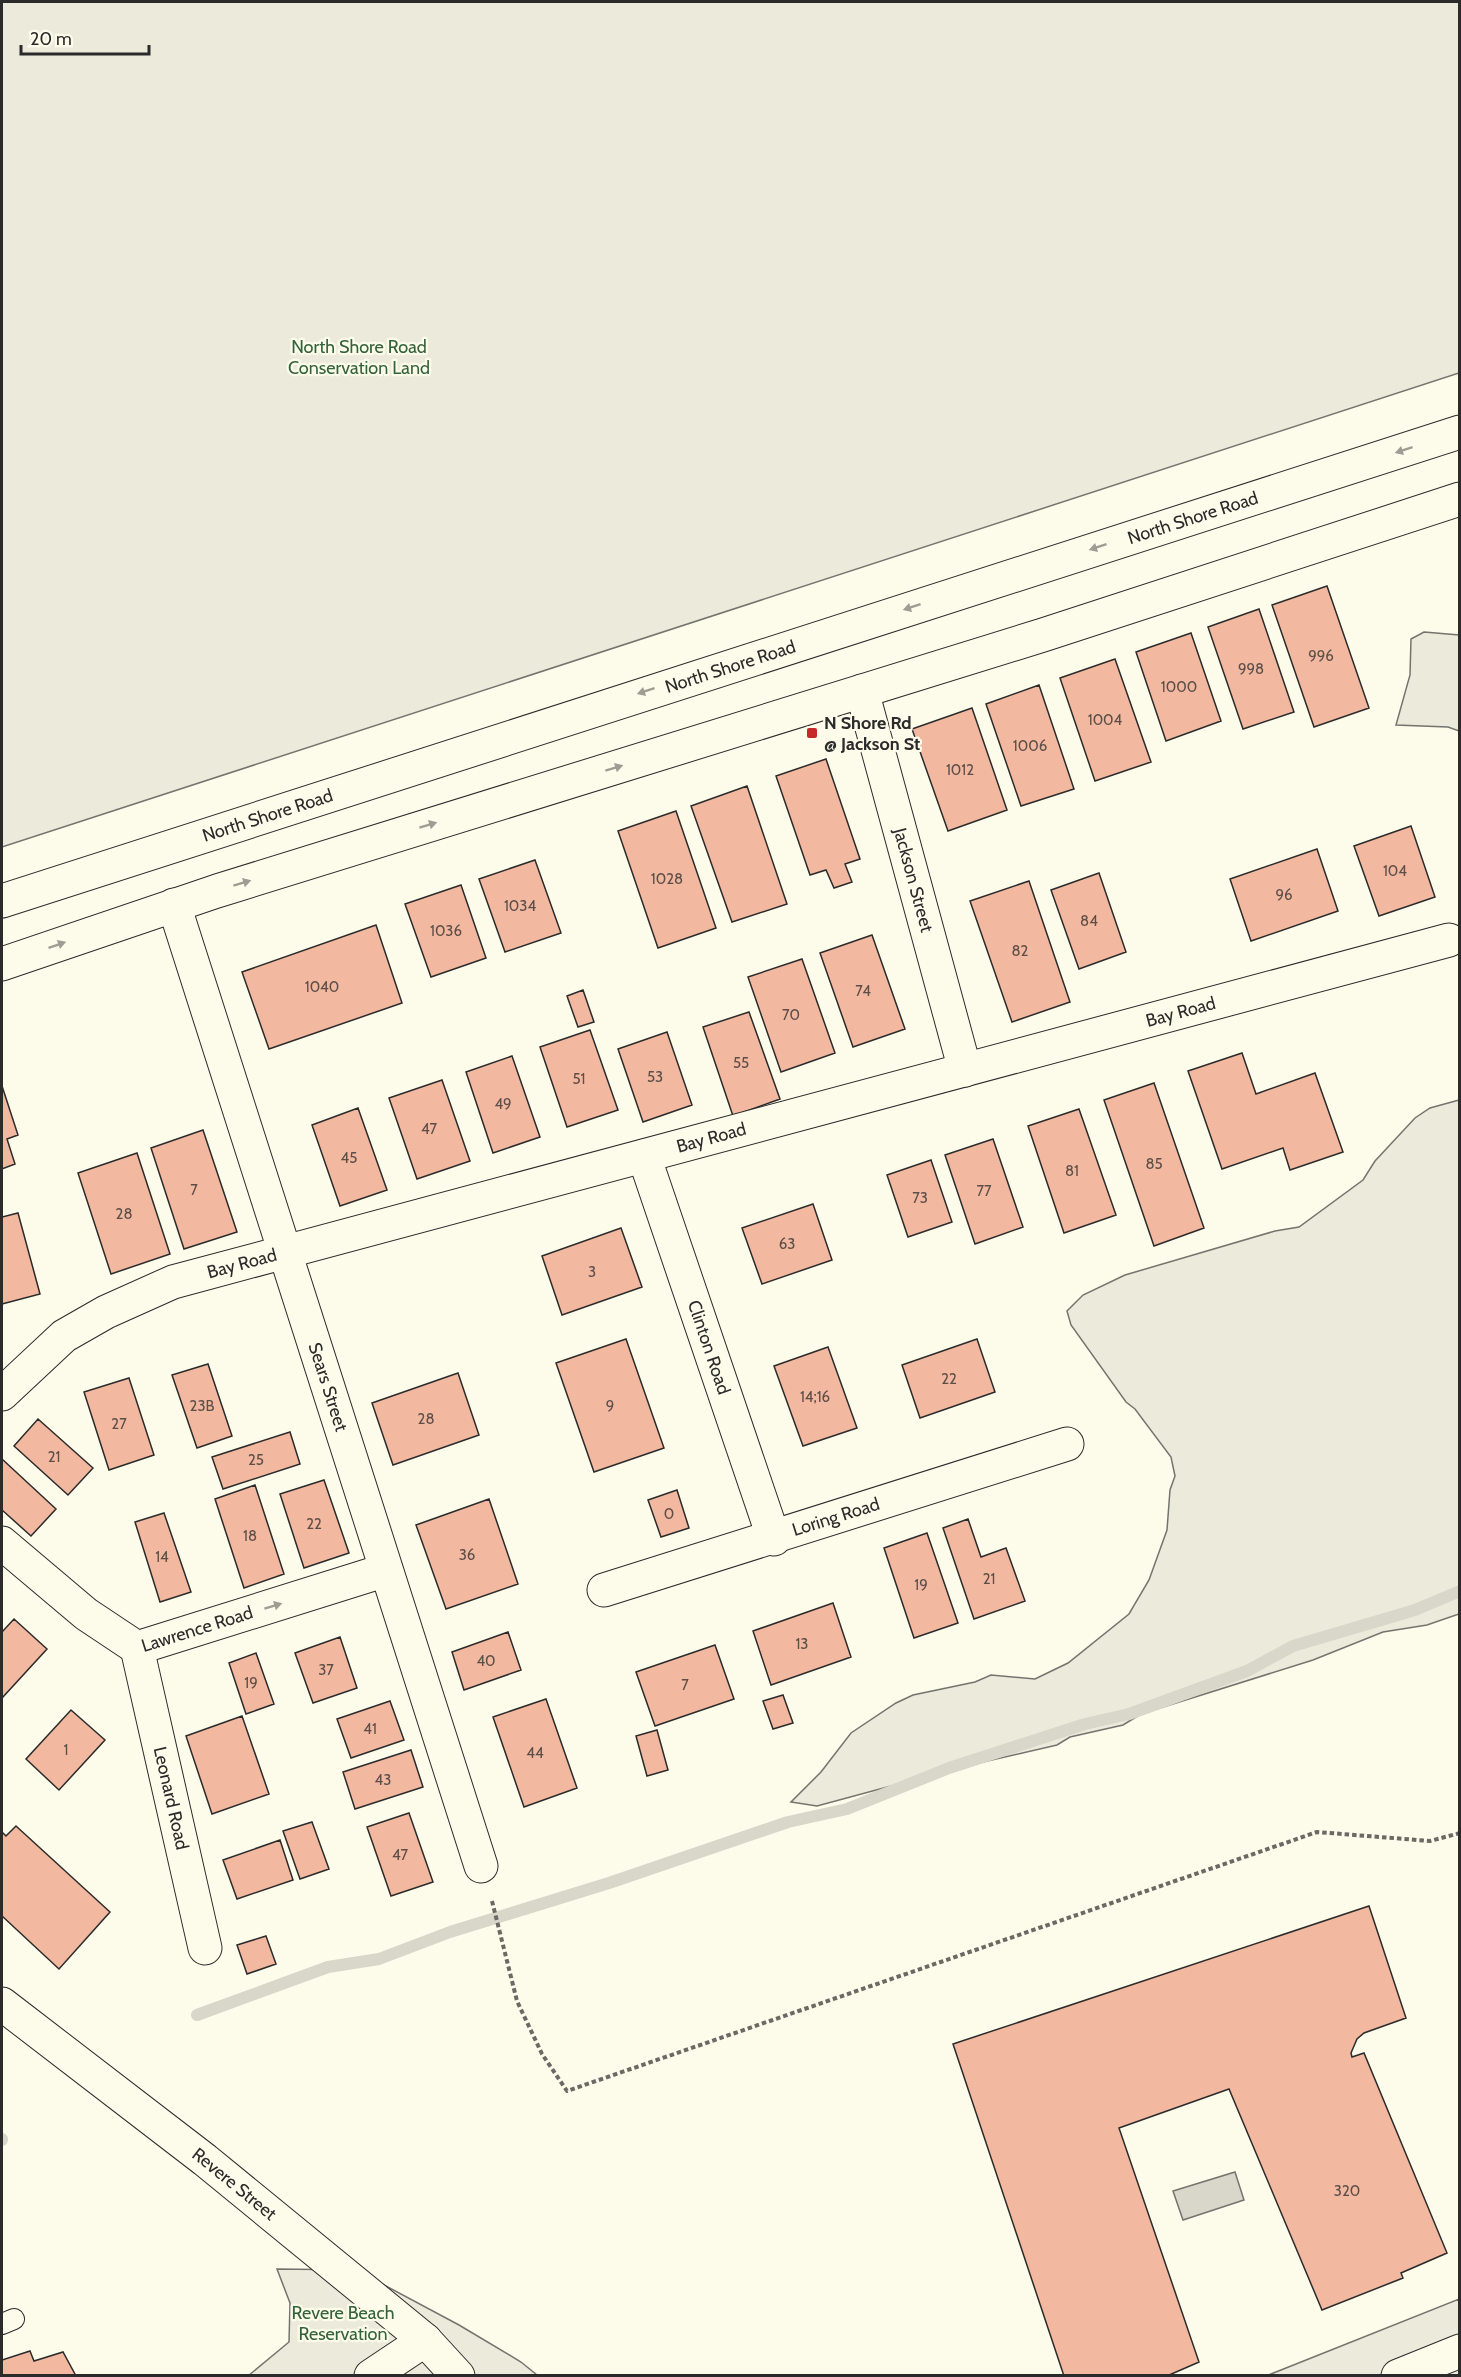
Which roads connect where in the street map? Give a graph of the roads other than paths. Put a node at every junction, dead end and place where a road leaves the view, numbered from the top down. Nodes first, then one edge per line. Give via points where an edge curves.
1 (1460, 432) edge
2 (1460, 499) edge
3 (862, 691) junction
4 (2, 901) edge
5 (174, 905) junction
6 (1449, 940) dead end
7 (2, 964) edge
8 (965, 1070) junction
9 (644, 1156) junction
10 (285, 1252) junction
11 (2, 1394) edge
12 (1066, 1444) dead end
13 (774, 1539) junction
14 (2, 1543) edge
15 (386, 1570) junction
16 (604, 1590) dead end
17 (137, 1648) junction
18 (485, 1880) road end
19 (205, 1948) dead end
20 (2, 2004) edge
21 (425, 2340) junction
22 (1460, 2350) edge
23 (371, 2376) edge
24 (458, 2376) edge
25 (1398, 2376) edge

1 -> 4 main road, North Shore Road
2 - 3 main road
5 -> 3 main road
3 - 8 main road, Jackson Street
7 -> 5 main road
5 - 10 main road, Sears Street
6 - 8 main road, Bay Road
8 - 9 main road, Bay Road
9 - 10 main road, Bay Road
9 - 13 main road, Clinton Road
10 - 11 main road, Bay Road via 173,1282 106,1312 64,1336
10 - 15 main road, Sears Street
12 - 13 main road, Loring Road
13 - 16 main road, Loring Road
14 - 17 main road, Lawrence Road via 86,1614
17 -> 15 main road, Lawrence Road
15 - 18 main road, Sears Street
17 - 19 main road, Leonard Road
20 - 21 main road, Revere Street via 205,2160
21 - 23 main road
21 - 24 main road, Revere Street
22 - 25 main road

